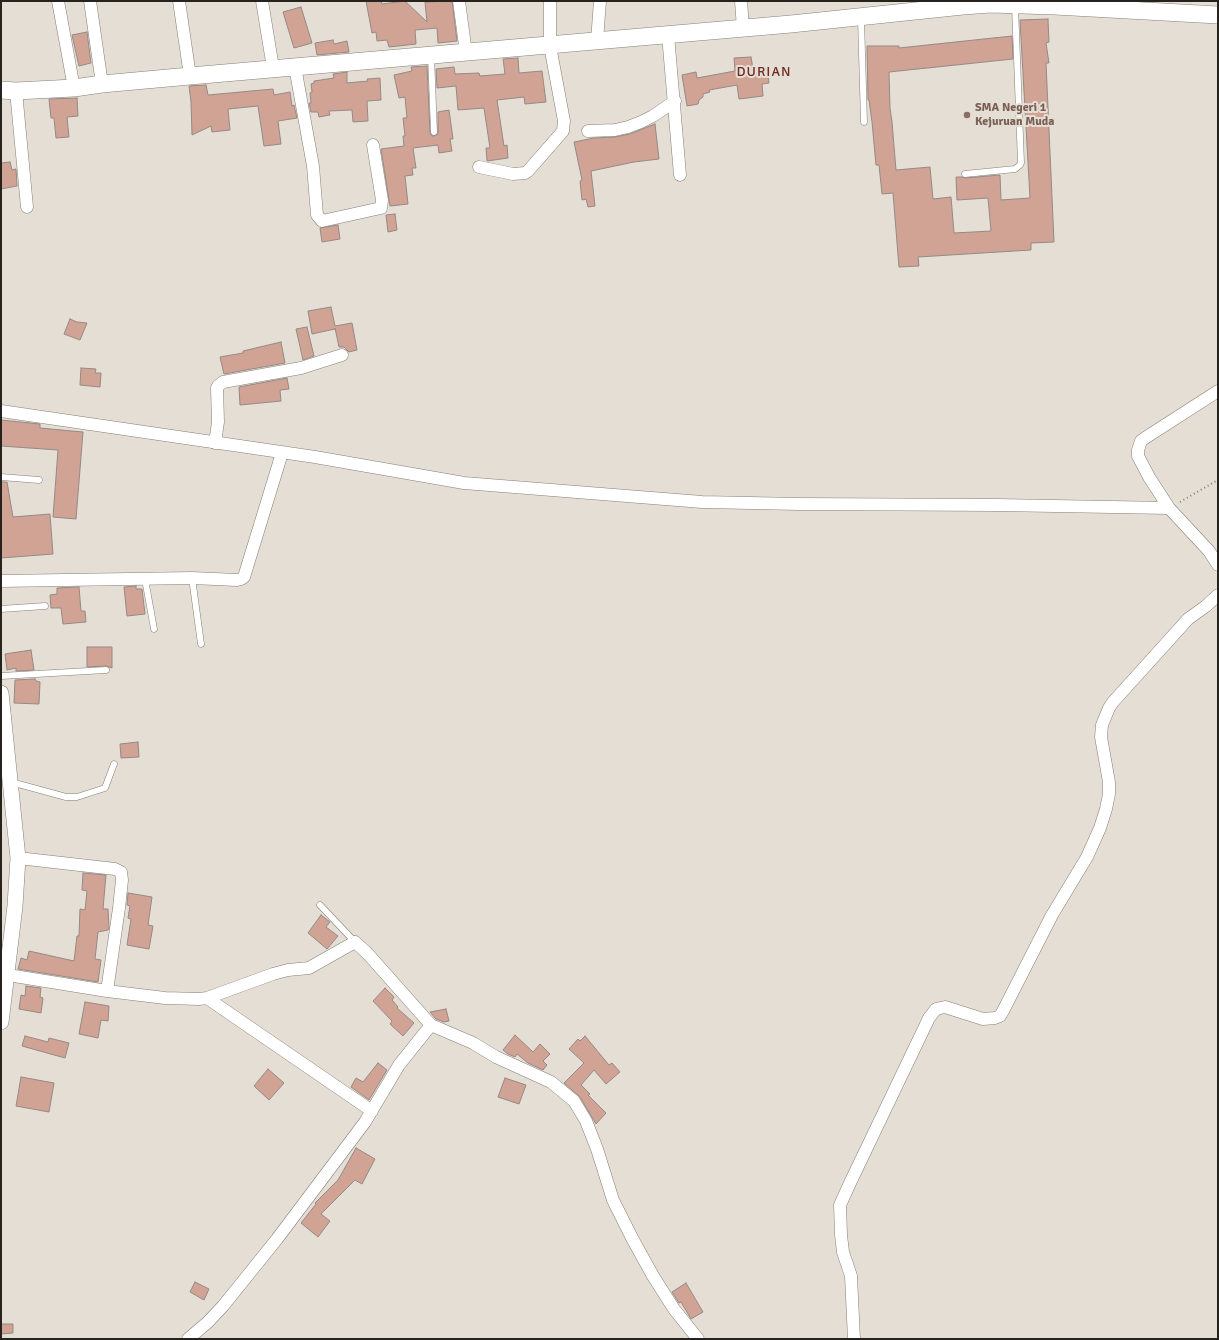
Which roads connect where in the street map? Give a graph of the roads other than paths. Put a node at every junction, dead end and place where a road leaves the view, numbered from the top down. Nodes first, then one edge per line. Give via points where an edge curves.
1 (58, 1) edge
2 (90, 1) edge
3 (179, 1) edge
4 (262, 1) edge
5 (459, 1) edge
6 (550, 1) edge
7 (600, 1) edge
8 (740, 1) edge
9 (963, 3) edge
10 (1037, 3) edge
11 (1015, 4) junction
12 (1085, 5) edge
13 (1218, 15) edge
14 (861, 17) junction
15 (743, 28) junction
16 (668, 35) junction
17 (597, 41) junction
18 (550, 46) junction
19 (466, 53) junction
20 (431, 56) junction
21 (295, 67) junction
22 (273, 68) junction
23 (190, 76) junction
24 (102, 84) junction
25 (74, 88) junction
26 (9, 90) edge
27 (675, 101) junction
28 (864, 122) dead end
29 (588, 131) dead end
30 (434, 132) dead end
31 (373, 145) dead end
32 (479, 167) dead end
33 (965, 174) dead end
34 (680, 175) dead end
35 (27, 207) dead end
36 (342, 355) dead end
37 (1218, 391) edge
38 (1, 411) edge
39 (215, 443) junction
40 (282, 453) junction
41 (1, 477) edge
42 (39, 480) dead end
43 (1169, 508) junction
44 (1218, 565) edge
45 (192, 578) junction
46 (146, 579) junction
47 (1, 581) edge
48 (1218, 595) edge
49 (45, 606) dead end
50 (1, 609) edge
51 (154, 629) dead end
52 (201, 644) dead end
53 (106, 670) dead end
54 (1, 676) edge
55 (1, 693) edge
56 (114, 764) dead end
57 (11, 782) junction
58 (18, 858) junction
59 (320, 905) dead end
60 (355, 942) junction
61 (5, 953) edge
62 (8, 975) junction
63 (107, 991) junction
64 (207, 998) junction
65 (1, 1022) edge
66 (430, 1025) junction
67 (372, 1111) junction
68 (188, 1339) edge
69 (698, 1339) edge
70 (854, 1339) edge

1 - 25 street
2 - 24 street
3 - 23 street
4 - 22 street
5 - 19 street
6 - 18 street
7 - 17 street
8 - 15 street
9 - 11 main road
9 - 14 main road
10 - 11 main road
10 - 12 main road
11 - 33 lane via 1022,163 1016,169
12 - 13 main road
14 - 15 main road
14 - 28 lane
15 - 16 main road
16 - 17 main road
16 - 27 street
17 - 18 main road
18 - 19 main road
18 - 32 street via 564,121 563,131 525,173 513,174
19 - 20 main road
20 - 21 main road
20 - 30 lane
21 - 22 main road
21 - 31 street via 313,166 317,215 320,219 324,221 381,208
22 - 23 main road
23 - 24 main road
24 - 25 main road
25 - 26 main road
26 - 35 street
27 - 29 street via 654,116 628,127
27 - 34 street
36 - 39 street via 301,368 223,382 217,388 218,422
37 - 43 street via 1145,438 1139,445 1138,456
38 - 39 street
39 - 40 street
40 - 43 street via 464,483 702,502
40 - 45 street via 244,577 237,580
41 - 42 lane
43 - 44 street via 1209,551
45 - 46 street
45 - 52 lane
46 - 47 street
46 - 51 lane
48 - 70 street via 1188,619 1109,708 1102,725 1109,794 1100,828 1000,1016 983,1019 945,1007 936,1009 929,1018 840,1205 840,1235 851,1276
49 - 50 lane
53 - 54 lane
55 - 57 street
56 - 57 lane via 105,788 77,797 66,797
57 - 58 street
58 - 61 street via 15,906
58 - 63 street via 115,869 120,872 122,880 119,908
59 - 60 lane
60 - 64 street via 309,968 273,974
60 - 66 street
61 - 62 street
62 - 63 street
62 - 65 street
63 - 64 street via 165,998
64 - 67 street
66 - 67 street via 399,1065
66 - 69 street via 551,1082 574,1101 586,1121 613,1200 632,1238 674,1309
67 - 68 street via 277,1239 228,1300

